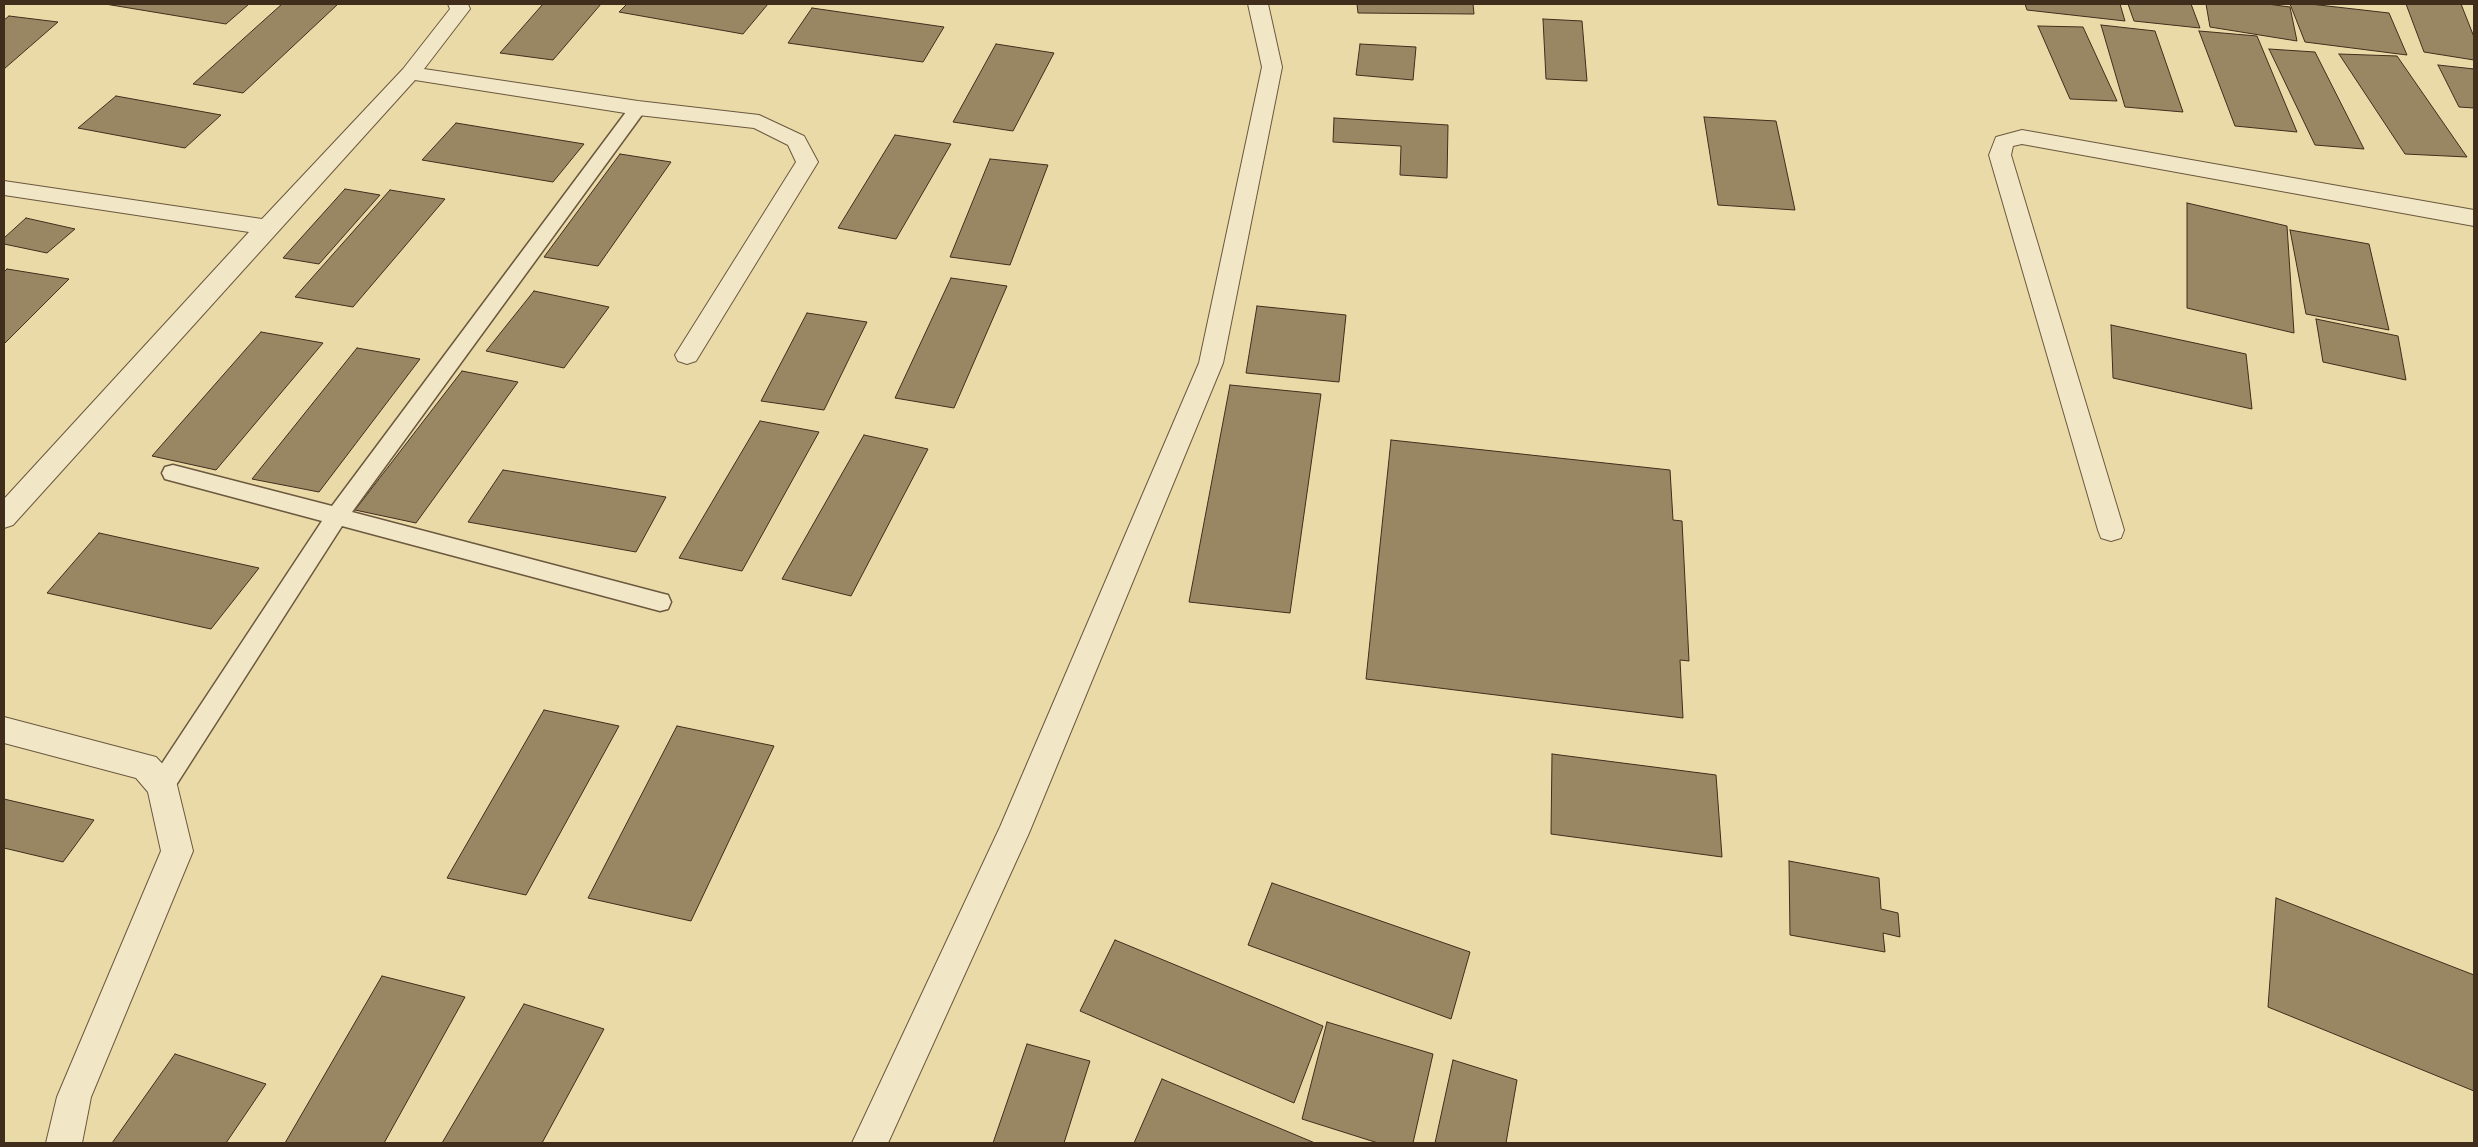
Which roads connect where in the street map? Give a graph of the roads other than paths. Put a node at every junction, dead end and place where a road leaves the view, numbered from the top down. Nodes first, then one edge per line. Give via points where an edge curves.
1 (458, 4) edge
2 (1258, 4) edge
3 (410, 73) junction
4 (638, 108) junction
5 (4, 188) edge
6 (2474, 218) edge
7 (267, 227) junction
8 (687, 355) dead end
9 (174, 472) dead end
10 (4, 517) edge
11 (336, 517) junction
12 (2111, 530) dead end
13 (660, 602) dead end
14 (4, 730) edge
15 (162, 785) junction
16 (64, 1143) edge
17 (870, 1143) edge

1 - 3 street via 460,9
2 - 17 street via 1272,67 1211,363 1013,833
3 - 4 street
3 - 7 street
4 - 8 street via 759,122 796,141 807,162
4 - 11 lane
5 - 7 street
6 - 12 street via 2022,137 2004,142 2000,155
7 - 10 street
9 - 11 lane
11 - 13 lane
11 - 15 lane
14 - 15 street via 144,767
15 - 16 street via 177,851 74,1097

